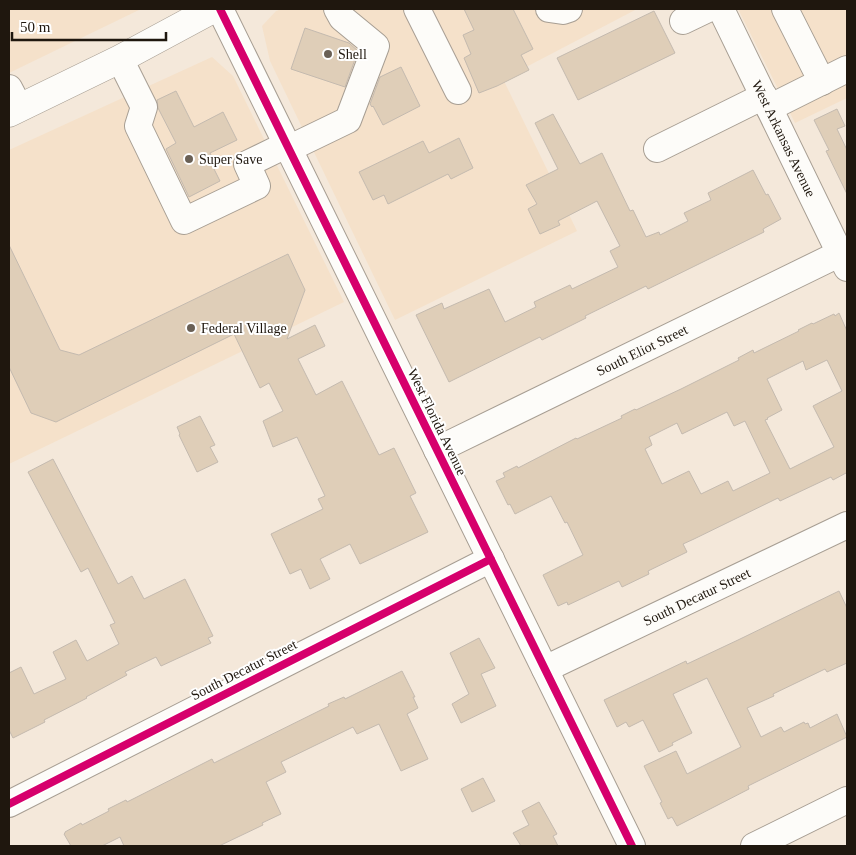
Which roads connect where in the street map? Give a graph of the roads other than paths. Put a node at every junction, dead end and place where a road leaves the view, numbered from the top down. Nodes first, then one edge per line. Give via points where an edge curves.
1 (213, 9) edge
2 (220, 9) edge
3 (337, 9) edge
4 (418, 9) edge
5 (549, 9) edge
6 (569, 9) edge
7 (708, 9) edge
8 (721, 9) edge
9 (785, 9) edge
10 (683, 21) dead end
11 (120, 59) junction
12 (847, 69) edge
13 (822, 82) junction
14 (458, 91) dead end
15 (766, 102) junction
16 (12, 103) edge
17 (287, 147) junction
18 (657, 149) dead end
19 (845, 257) edge
20 (437, 450) junction
21 (847, 526) edge
22 (491, 560) junction
23 (545, 669) junction
24 (847, 800) edge
25 (9, 804) edge
26 (632, 846) edge
27 (754, 846) edge

1 - 11 main road
2 - 17 street, West Florida Avenue
3 - 17 street via 342,18 376,46 348,120
4 - 14 street
5 - 6 street
7 - 10 street
8 - 15 street, West Arkansas Avenue
9 - 13 street
11 - 16 main road
11 - 17 street via 144,108 138,126 184,221 257,186 247,164
12 - 13 street
13 - 15 street
15 - 18 street
15 - 19 street, West Arkansas Avenue
17 - 20 street, West Florida Avenue
19 - 20 street, South Eliot Street
20 - 22 street, West Florida Avenue
21 - 23 street, South Decatur Street
22 - 23 street, West Florida Avenue
22 - 25 street, South Decatur Street
23 - 26 street, West Florida Avenue
24 - 27 street

